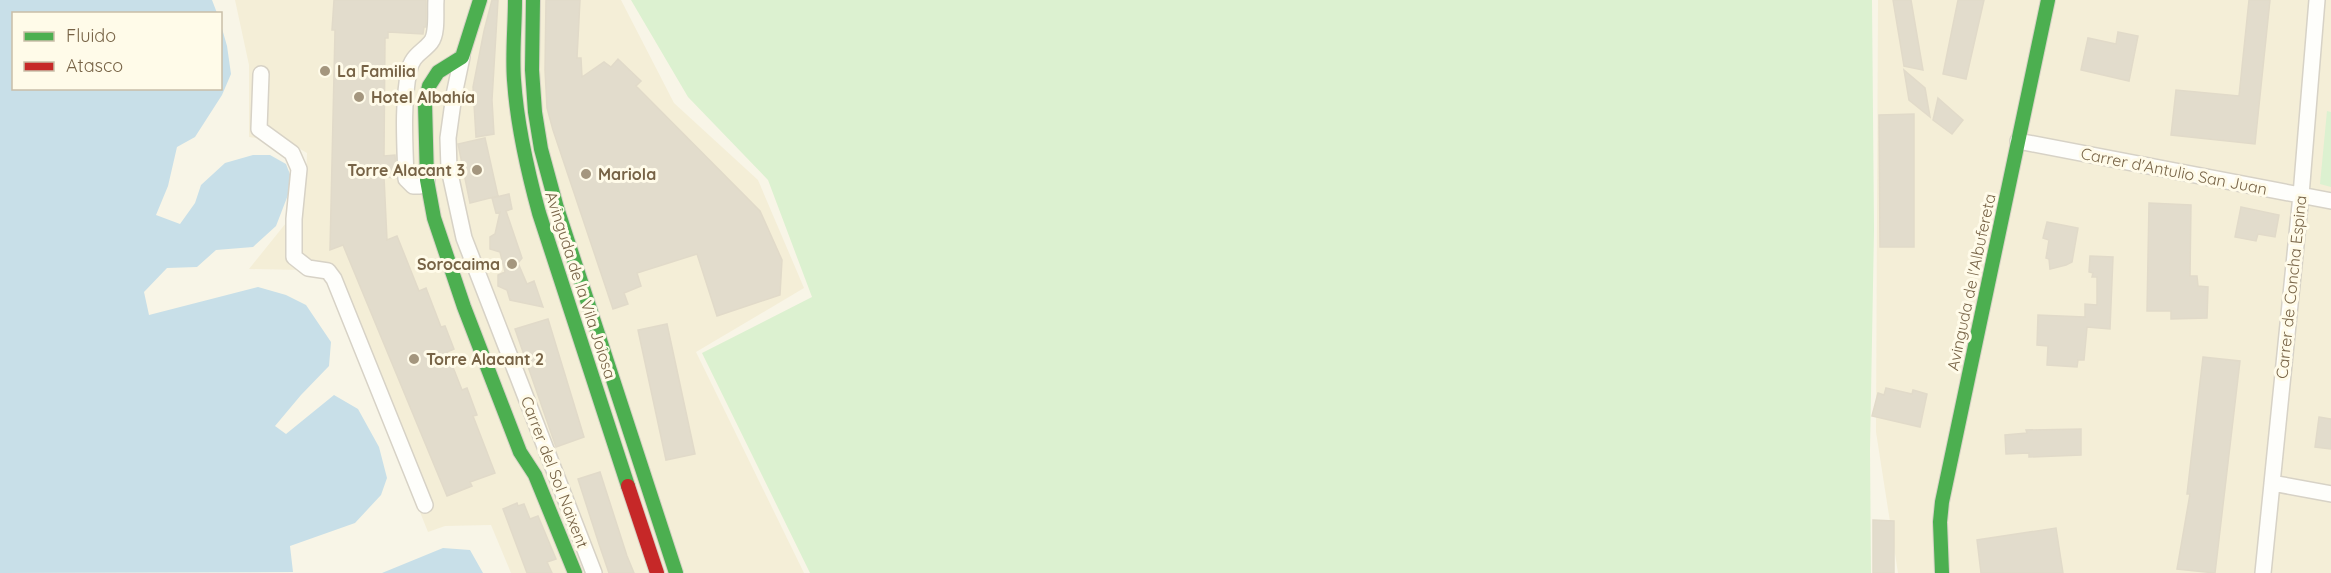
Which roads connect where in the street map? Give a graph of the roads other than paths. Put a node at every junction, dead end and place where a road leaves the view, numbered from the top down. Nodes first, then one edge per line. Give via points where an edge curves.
1 (436, 0) edge
2 (480, 0) edge
3 (515, 0) edge
4 (533, 0) edge
5 (2048, 0) edge
6 (2317, 0) edge
7 (462, 57) junction
8 (261, 74) dead end
9 (429, 86) junction
10 (454, 95) junction
11 (2018, 141) junction
12 (427, 180) junction
13 (2301, 195) junction
14 (2331, 201) edge
15 (2272, 483) junction
16 (2331, 494) edge
17 (426, 505) dead end
18 (575, 573) edge
19 (594, 573) edge
20 (657, 573) edge
21 (676, 573) edge
22 (1942, 573) edge
23 (2263, 573) edge

1 - 12 street via 431,42 413,59 409,71 405,123 406,179 413,186
2 - 7 main road, Carrer del Sol Naixent
3 - 20 main road, Avinguda de la Vila Joiosa via 513,61 517,118 538,213
4 - 21 main road, Avinguda de la Vila Joiosa via 531,59 543,156
5 - 11 main road, Avinguda de l'Albufereta
6 - 13 street, Carrer de Concha Espina
7 - 9 main road via 438,72
7 - 10 street, Carrer del Sol Naixent
8 - 17 street via 259,129 292,153 299,169 294,257 308,268 328,271 334,279
9 - 10 street via 446,85
9 - 12 main road, Carrer del Sol Naixent via 425,103
10 - 19 street, Carrer del Sol Naixent via 448,138 449,169 464,238
11 - 13 street, Carrer d'Antulio San Juan
11 - 22 main road, Avinguda de l'Albufereta via 1942,502
12 - 18 main road, Carrer del Sol Naixent via 451,273 520,452 535,475
13 - 14 street, Carrer d'Antulio San Juan
13 - 15 street, Carrer de Concha Espina
15 - 16 street
15 - 23 street, Carrer de Concha Espina

